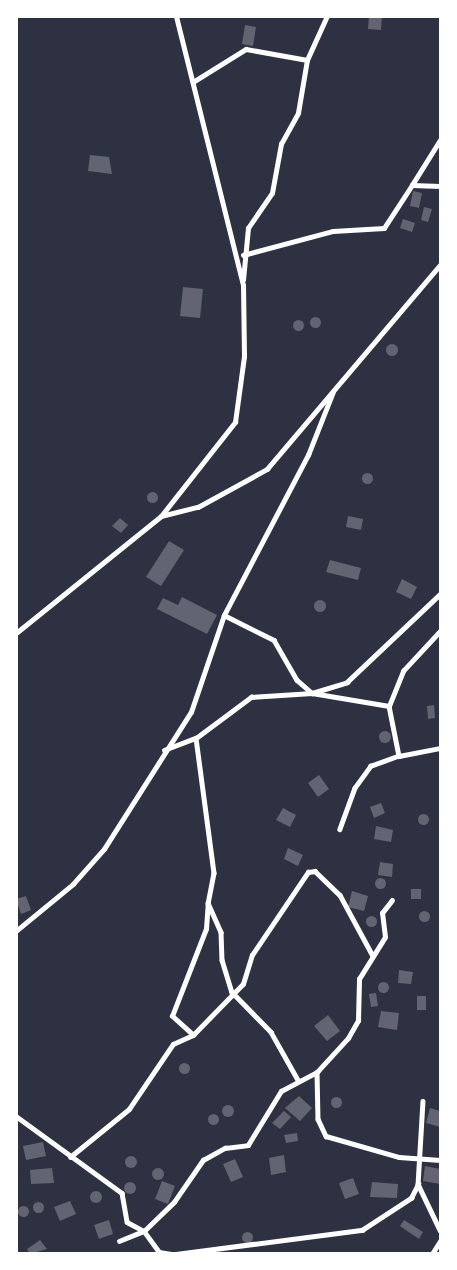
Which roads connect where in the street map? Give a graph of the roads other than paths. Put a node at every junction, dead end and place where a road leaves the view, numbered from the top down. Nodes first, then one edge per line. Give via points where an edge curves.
1 (176, 16) edge
2 (327, 16) edge
3 (307, 60) junction
4 (193, 82) junction
5 (441, 140) edge
6 (412, 185) junction
7 (441, 186) edge
8 (243, 255) junction
9 (441, 265) edge
10 (243, 285) junction
11 (333, 392) junction
12 (161, 516) junction
13 (441, 594) edge
14 (224, 615) junction
15 (441, 631) edge
16 (16, 632) edge
17 (312, 693) junction
18 (389, 706) junction
19 (196, 738) junction
20 (441, 748) edge
21 (164, 751) junction
22 (399, 756) junction
23 (340, 829) dead end
24 (392, 900) dead end
25 (208, 903) junction
26 (16, 931) edge
27 (373, 956) junction
28 (232, 992) junction
29 (193, 1035) junction
30 (317, 1072) junction
31 (298, 1080) junction
32 (423, 1101) dead end
33 (16, 1116) edge
34 (70, 1157) junction
35 (421, 1157) junction
36 (441, 1160) edge
37 (418, 1184) junction
38 (441, 1230) edge
39 (144, 1231) junction
40 (118, 1241) dead end
41 (441, 1241) edge
42 (171, 1254) edge
43 (176, 1254) edge
44 (432, 1254) edge

1 - 4 street
2 - 3 street
3 - 4 street via 246,50
3 - 8 street via 298,113 281,144 272,193 248,228
4 - 10 street
5 - 6 street
6 - 7 street
6 - 8 street via 384,228 333,231
8 - 10 street
9 - 11 street
10 - 12 street via 244,356 235,422
11 - 12 street via 267,469 198,507
11 - 14 street via 308,455
12 - 16 street
13 - 17 street via 348,682
14 - 17 street via 274,640 297,680
14 - 21 street via 191,712
15 - 18 street via 404,671
17 - 18 street
17 - 19 street via 251,696
18 - 22 street
19 - 21 street
19 - 25 street via 214,873
20 - 22 street
21 - 26 street via 135,806 105,849 73,884
22 - 23 street via 371,766 355,788
24 - 27 street via 382,913 385,937
25 - 28 street via 221,932 222,960
25 - 29 street via 206,929 172,1016
27 - 28 street via 340,895 315,871 308,872 252,955 243,984
27 - 30 street via 359,979 358,1021
28 - 29 street
28 - 31 street via 270,1032
29 - 34 street via 173,1044 129,1109
30 - 31 street
30 - 35 street via 318,1119 326,1136 399,1157
31 - 39 street via 266,1111 248,1145 225,1148 203,1160
32 - 35 street
33 - 34 street
34 - 39 street via 123,1193 127,1222
35 - 36 street
35 - 37 street
37 - 38 street
37 - 43 street via 404,1204 362,1230
39 - 40 street
39 - 42 street via 159,1252
41 - 44 street

